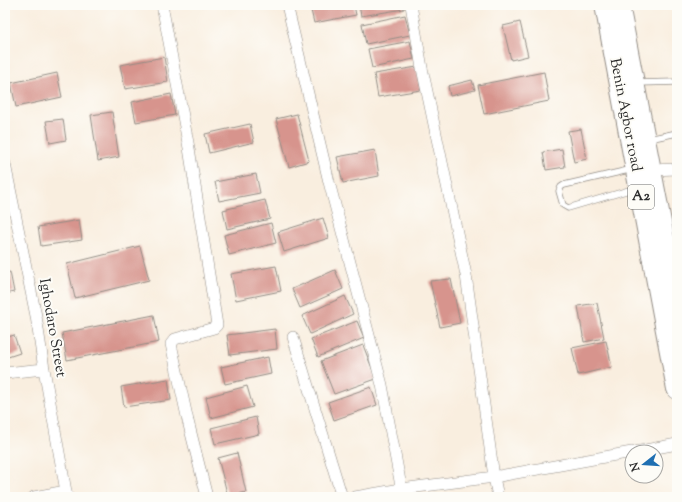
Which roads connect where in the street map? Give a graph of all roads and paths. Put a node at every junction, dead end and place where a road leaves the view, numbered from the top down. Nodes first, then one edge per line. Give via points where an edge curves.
1 (162, 5) edge
2 (287, 5) edge
3 (411, 5) edge
4 (605, 5) edge
5 (619, 5) edge
6 (677, 82) edge
7 (634, 84) junction
8 (677, 133) edge
9 (645, 140) junction
10 (5, 164) edge
11 (677, 169) edge
12 (642, 175) junction
13 (677, 305) edge
14 (292, 338) dead end
15 (44, 368) junction
16 (5, 373) edge
17 (677, 389) edge
18 (677, 444) edge
19 (664, 446) edge
20 (624, 454) edge
21 (494, 477) junction
22 (402, 493) edge
23 (66, 494) edge
24 (34, 497) edge
25 (207, 497) edge
26 (342, 497) edge
27 (355, 497) edge
28 (498, 497) edge

1 - 25 street via 189,148 217,320 214,328 175,339 171,344
2 - 22 street via 329,182 382,385
3 - 21 street via 466,276
4 - 12 highway, Benin Agbor road / A2
5 - 7 highway, Benin Agbor road / A2
6 - 7 lane
7 - 9 highway, Benin Agbor road / A2
8 - 9 lane
9 - 12 highway, Benin Agbor road / A2
10 - 15 street, Ighodaro Street
11 - 12 street
12 - 12 lane via 564,185 559,191 563,205 568,208
12 - 13 highway, Benin Agbor road / A2
12 - 17 highway, Benin Agbor road / A2
14 - 26 street
15 - 16 street
15 - 23 street, Ighodaro Street
18 - 19 street
20 - 21 street
21 - 22 street
21 - 28 street
22 - 27 street
23 - 24 street

